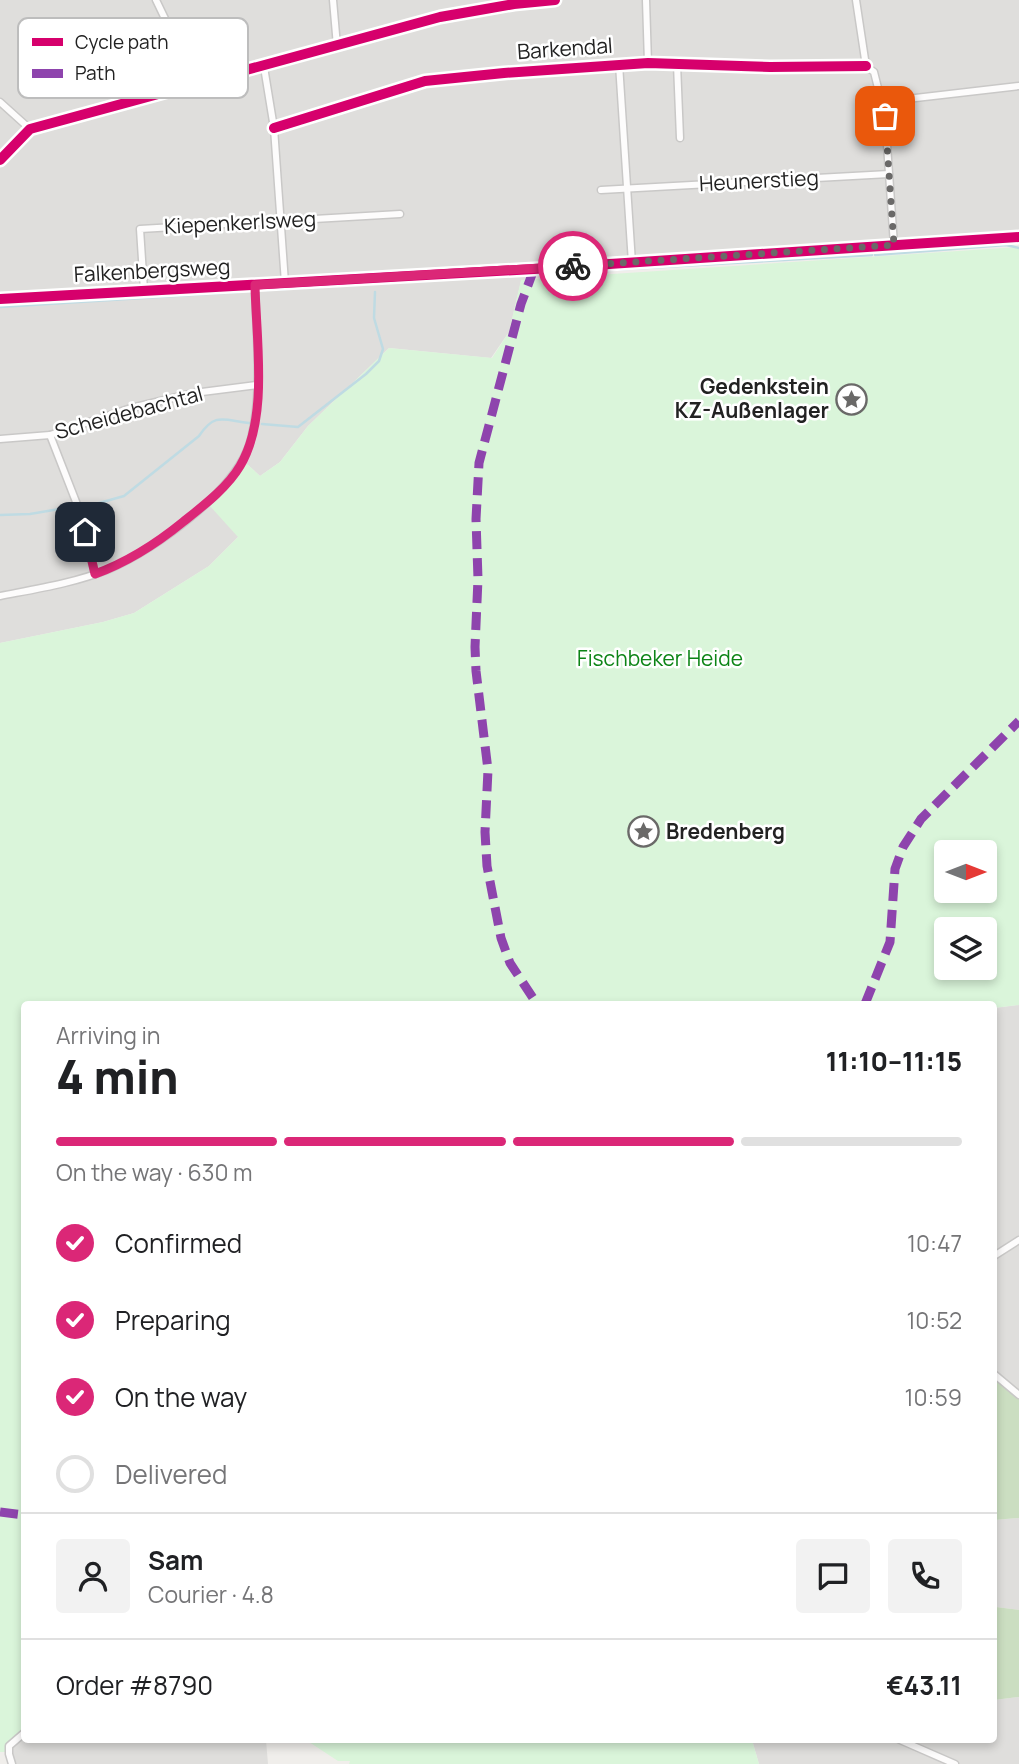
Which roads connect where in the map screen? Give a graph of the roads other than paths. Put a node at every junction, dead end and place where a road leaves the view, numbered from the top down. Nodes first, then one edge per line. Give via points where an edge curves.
1 (156, 0) edge
2 (333, 0) edge
3 (555, 0) edge
4 (646, 0) edge
5 (856, 0) edge
6 (514, 2) edge
7 (165, 18) edge
8 (337, 46) junction
9 (648, 63) junction
10 (619, 64) junction
11 (677, 64) junction
12 (866, 66) junction
13 (264, 67) junction
14 (248, 71) edge
15 (1019, 86) edge
16 (146, 98) edge
17 (0, 102) edge
18 (881, 102) junction
19 (274, 128) junction
20 (30, 129) junction
21 (680, 138) dead end
22 (0, 160) edge
23 (889, 174) junction
24 (629, 188) junction
25 (601, 190) dead end
26 (400, 214) dead end
27 (282, 221) junction
28 (1019, 237) edge
29 (894, 245) junction
30 (632, 263) junction
31 (285, 284) junction
32 (255, 285) junction
33 (144, 290) junction
34 (0, 299) edge
35 (257, 385) junction
36 (50, 435) junction
37 (0, 439) edge
38 (95, 574) junction
39 (0, 596) edge
40 (1019, 1240) edge
41 (997, 1254) edge
42 (997, 1377) edge
43 (1019, 1395) edge
44 (21, 1736) edge
45 (908, 1743) edge
46 (12, 1764) edge
47 (955, 1764) edge

1 - 7 street
2 - 8 street
3 - 6 street
4 - 9 street
5 - 12 street
6 - 8 street
8 - 13 street
9 - 10 street, Barkendal
9 - 11 street, Barkendal
10 - 19 street, Barkendal via 425,81
10 - 24 street
11 - 12 street, Barkendal
11 - 21 street
12 - 18 street via 874,72
13 - 14 street
13 - 19 street
15 - 18 street
16 - 20 street
17 - 20 street
18 - 23 street
19 - 27 street
20 - 22 street
23 - 24 street, Heunerstieg
23 - 29 street
24 - 25 street, Heunerstieg
24 - 30 street
26 - 27 street, Kiepenkerlsweg
27 - 31 street
27 - 33 street, Kiepenkerlsweg via 140,229
28 - 29 street, Falkenbergsweg
29 - 30 street, Falkenbergsweg
30 - 31 street, Falkenbergsweg
31 - 32 street, Falkenbergsweg
32 - 33 street, Falkenbergsweg
32 - 35 street
33 - 34 street, Falkenbergsweg
35 - 36 street, Scheidebachtal via 156,402
35 - 38 street via 250,440 233,475 162,539
36 - 37 street, Scheidebachtal
36 - 38 street via 80,512
38 - 39 street
40 - 41 street
42 - 43 street
44 - 46 street via 9,1746
45 - 47 street

